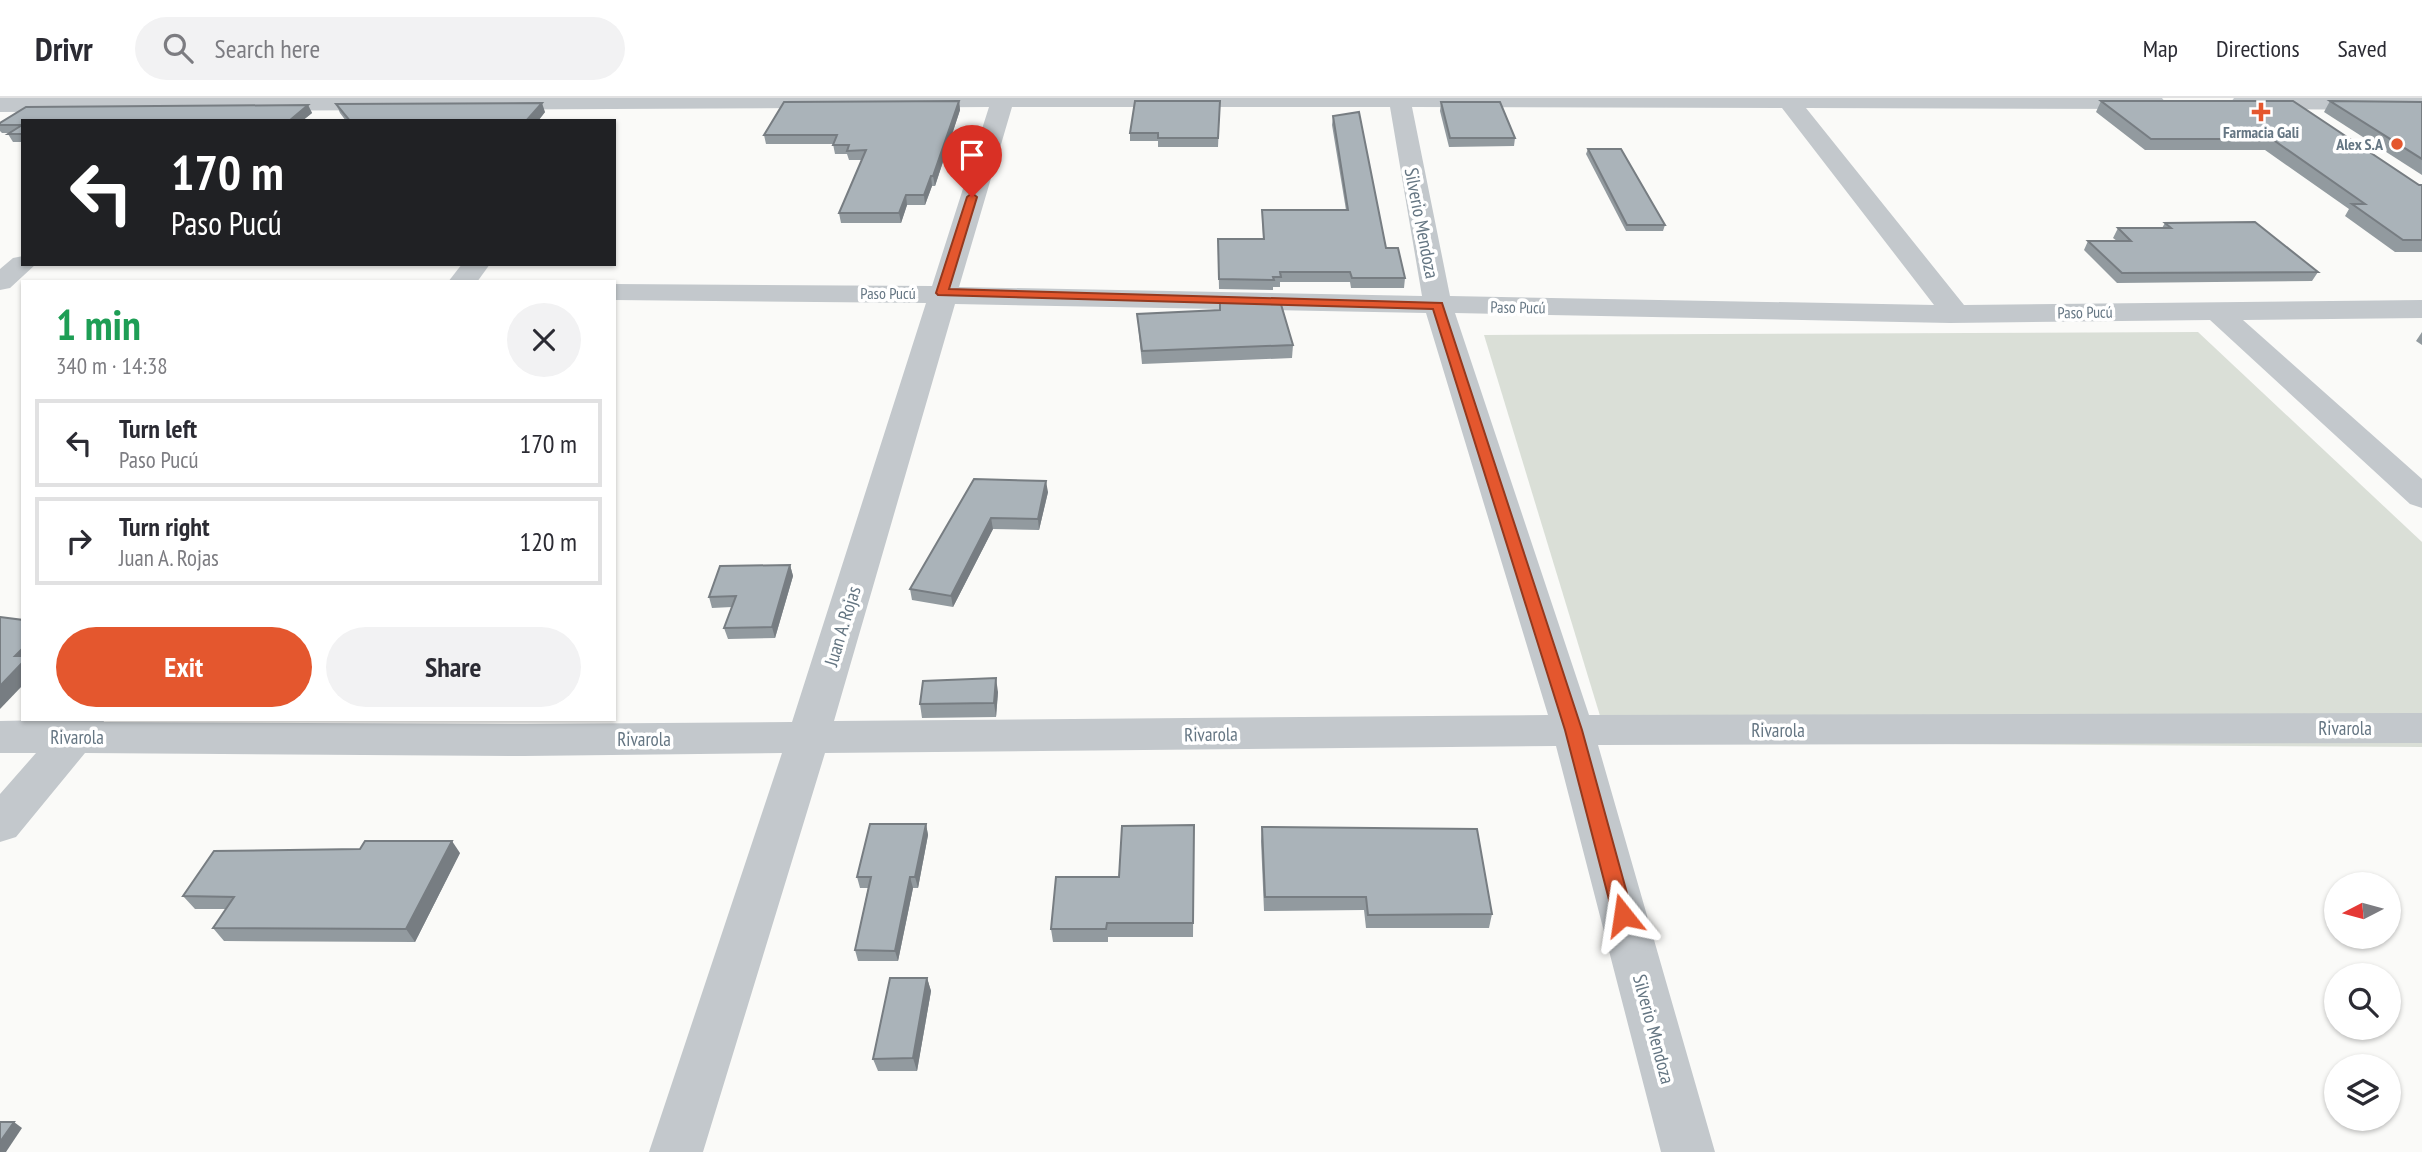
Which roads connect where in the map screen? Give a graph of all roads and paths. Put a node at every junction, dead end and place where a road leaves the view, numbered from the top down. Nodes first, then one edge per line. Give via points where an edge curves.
1 (1003, 99) edge
2 (1787, 99) edge
3 (1399, 100) edge
4 (235, 101) edge
5 (2177, 102) edge
6 (2219, 102) edge
7 (2422, 103) edge
8 (0, 105) edge
9 (609, 108) edge
10 (212, 119) edge
11 (21, 266) edge
12 (475, 266) edge
13 (464, 280) edge
14 (0, 282) edge
15 (616, 292) edge
16 (0, 293) edge
17 (21, 293) edge
18 (942, 293) junction
19 (1438, 306) junction
20 (2422, 309) edge
21 (2216, 311) junction
22 (1956, 314) junction
23 (2422, 497) edge
24 (82, 728) edge
25 (2422, 728) edge
26 (1573, 730) junction
27 (0, 737) edge
28 (808, 738) junction
29 (0, 824) edge
30 (676, 1152) edge
31 (1688, 1152) edge

1 - 3 street
1 - 9 street
1 - 18 street, Juan A. Rojas
2 - 3 street
2 - 5 street
2 - 22 street
3 - 19 street, Silverio Mendoza
4 - 8 street
4 - 9 street
4 - 10 street
6 - 7 street
11 - 14 street
12 - 13 street
15 - 18 street, Paso Pucú
16 - 17 street
18 - 19 street, Paso Pucú
18 - 28 street, Juan A. Rojas
19 - 22 street, Paso Pucú
19 - 26 street, Silverio Mendoza
20 - 21 street, Paso Pucú
21 - 22 street, Paso Pucú
21 - 23 street
24 - 27 street, Rivarola
24 - 28 street, Rivarola
24 - 29 street
25 - 26 street, Rivarola
26 - 28 street, Rivarola
26 - 31 street, Silverio Mendoza
28 - 30 street, Juan A. Rojas

